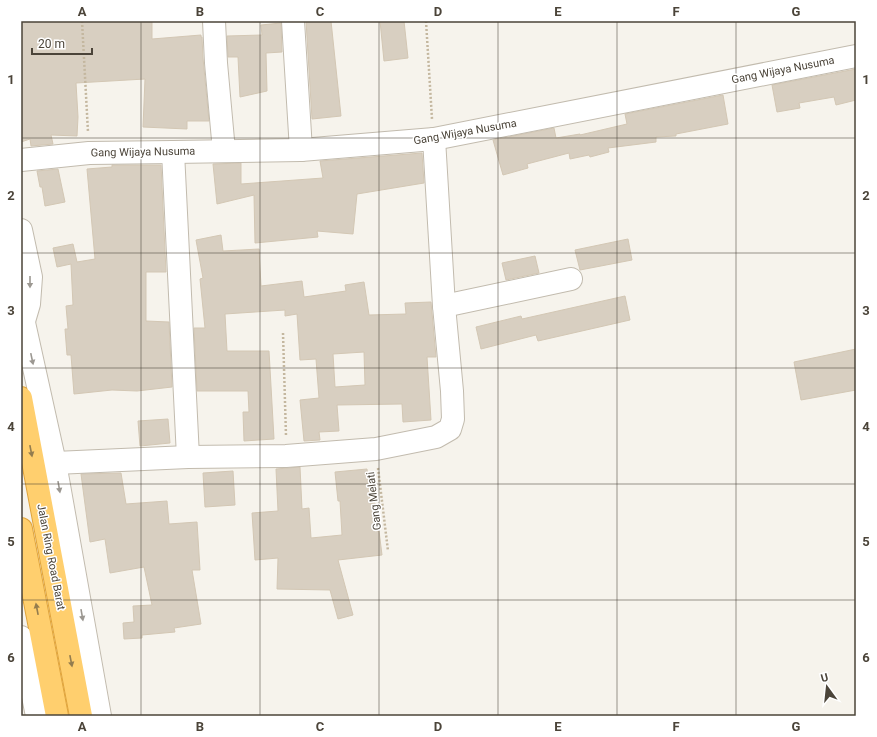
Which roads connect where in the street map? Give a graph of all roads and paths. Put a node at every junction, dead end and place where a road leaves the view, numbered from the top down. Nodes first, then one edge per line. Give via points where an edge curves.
1 (82, 21) edge
2 (214, 21) edge
3 (292, 21) edge
4 (426, 21) edge
5 (856, 56) edge
6 (434, 139) junction
7 (301, 150) junction
8 (224, 151) junction
9 (173, 152) junction
10 (89, 153) junction
11 (21, 160) edge
12 (21, 230) edge
13 (570, 279) dead end
14 (453, 304) junction
15 (22, 318) edge
16 (283, 332) dead end
17 (21, 398) edge
18 (376, 449) junction
19 (286, 456) junction
20 (188, 457) junction
21 (55, 463) junction
22 (21, 529) edge
23 (388, 551) dead end
24 (21, 637) edge
25 (37, 716) edge
26 (57, 716) edge
27 (82, 716) edge
28 (100, 716) edge

1 - 10 path
2 - 8 street
3 - 7 street
4 - 6 path
5 - 6 street, Gang Wijaya Nusuma
6 - 7 street, Gang Wijaya Nusuma
6 - 14 street
7 - 8 street, Gang Wijaya Nusuma
8 - 9 street, Gang Wijaya Nusuma
9 - 10 street, Gang Wijaya Nusuma
9 - 20 street
10 - 11 street, Gang Wijaya Nusuma
12 -> 15 street via 31,277 29,304
13 - 14 street
14 - 18 street via 453,419 450,429 436,437
15 -> 21 street
16 - 19 path
17 -> 27 highway, Jalan Ring Road Barat
18 - 19 street
18 - 23 path, Gang Melati
19 - 20 street
20 - 21 street
21 -> 28 street
26 -> 22 highway
24 - 25 street

